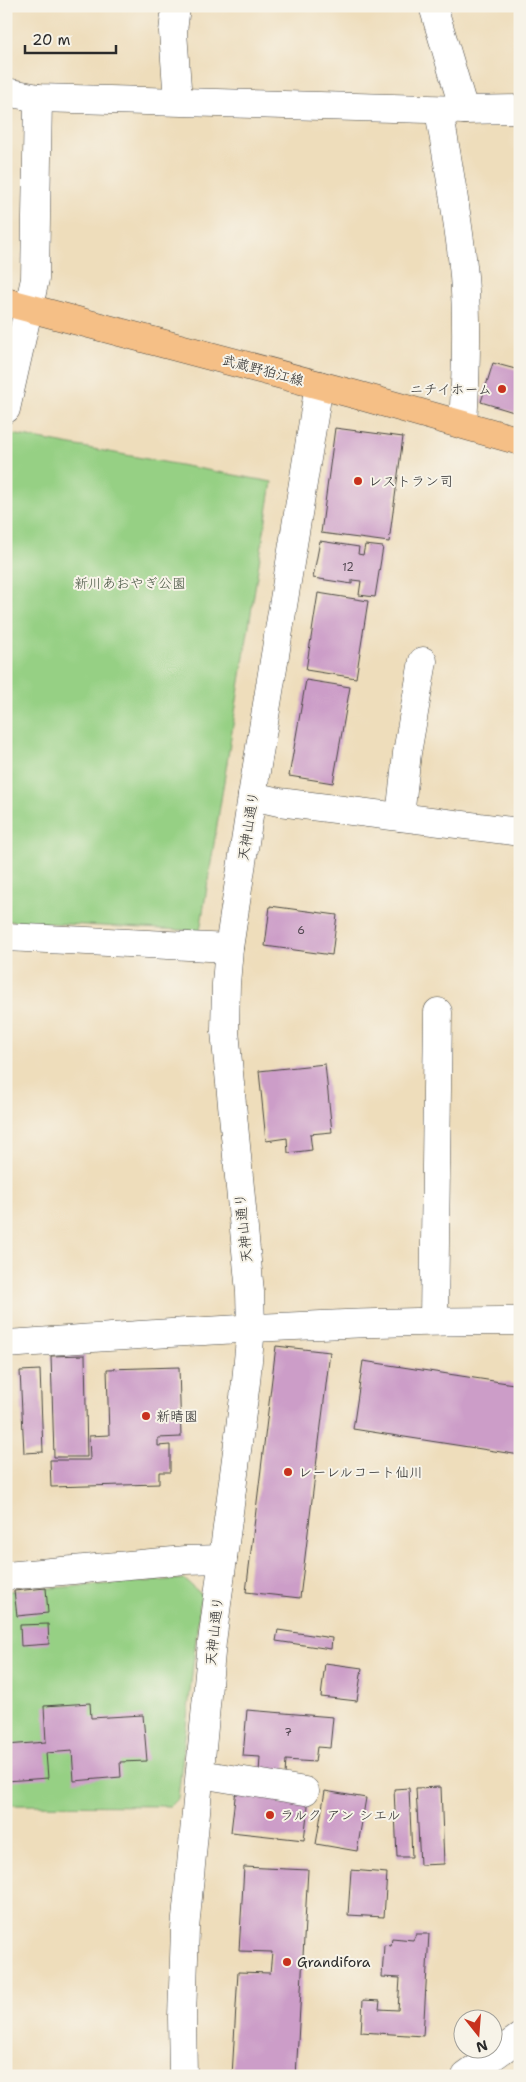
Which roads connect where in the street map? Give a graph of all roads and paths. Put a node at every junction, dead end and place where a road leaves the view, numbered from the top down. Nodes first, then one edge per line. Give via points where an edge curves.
1 (176, 6) edge
2 (433, 6) edge
3 (6, 92) edge
4 (38, 98) junction
5 (178, 101) junction
6 (520, 109) edge
7 (452, 110) junction
8 (17, 306) edge
9 (319, 385) junction
10 (6, 408) edge
11 (464, 424) junction
12 (520, 441) edge
13 (423, 661) dead end
14 (252, 796) junction
15 (400, 817) junction
16 (520, 832) edge
17 (6, 937) edge
18 (229, 948) junction
19 (438, 1012) dead end
20 (434, 1320) junction
21 (520, 1321) edge
22 (251, 1328) junction
23 (6, 1344) edge
24 (223, 1559) junction
25 (6, 1576) edge
26 (200, 1774) junction
27 (305, 1791) dead end
28 (520, 2037) edge
29 (183, 2076) edge
30 (466, 2076) edge

1 - 5 street via 173,32
2 - 7 street
3 - 4 street
4 - 5 street
4 - 8 street via 35,279
5 - 7 street
6 - 7 street
7 - 11 street via 453,195 464,276 467,352
8 - 9 main road, 武蔵野狛江線
8 - 10 street
9 - 11 main road, 武蔵野狛江線
9 - 14 street, 天神山通り
11 - 12 main road, 武蔵野狛江線
13 - 15 street
14 - 15 street
14 - 18 street, 天神山通り
15 - 16 street
17 - 18 street
18 - 22 street, 天神山通り via 225,1031
19 - 20 street
20 - 21 street
20 - 22 street
22 - 23 street
22 - 24 street, 天神山通り
24 - 25 street
24 - 26 street, 天神山通り
26 - 27 street
26 - 29 street, 天神山通り via 186,1929
28 - 30 street

